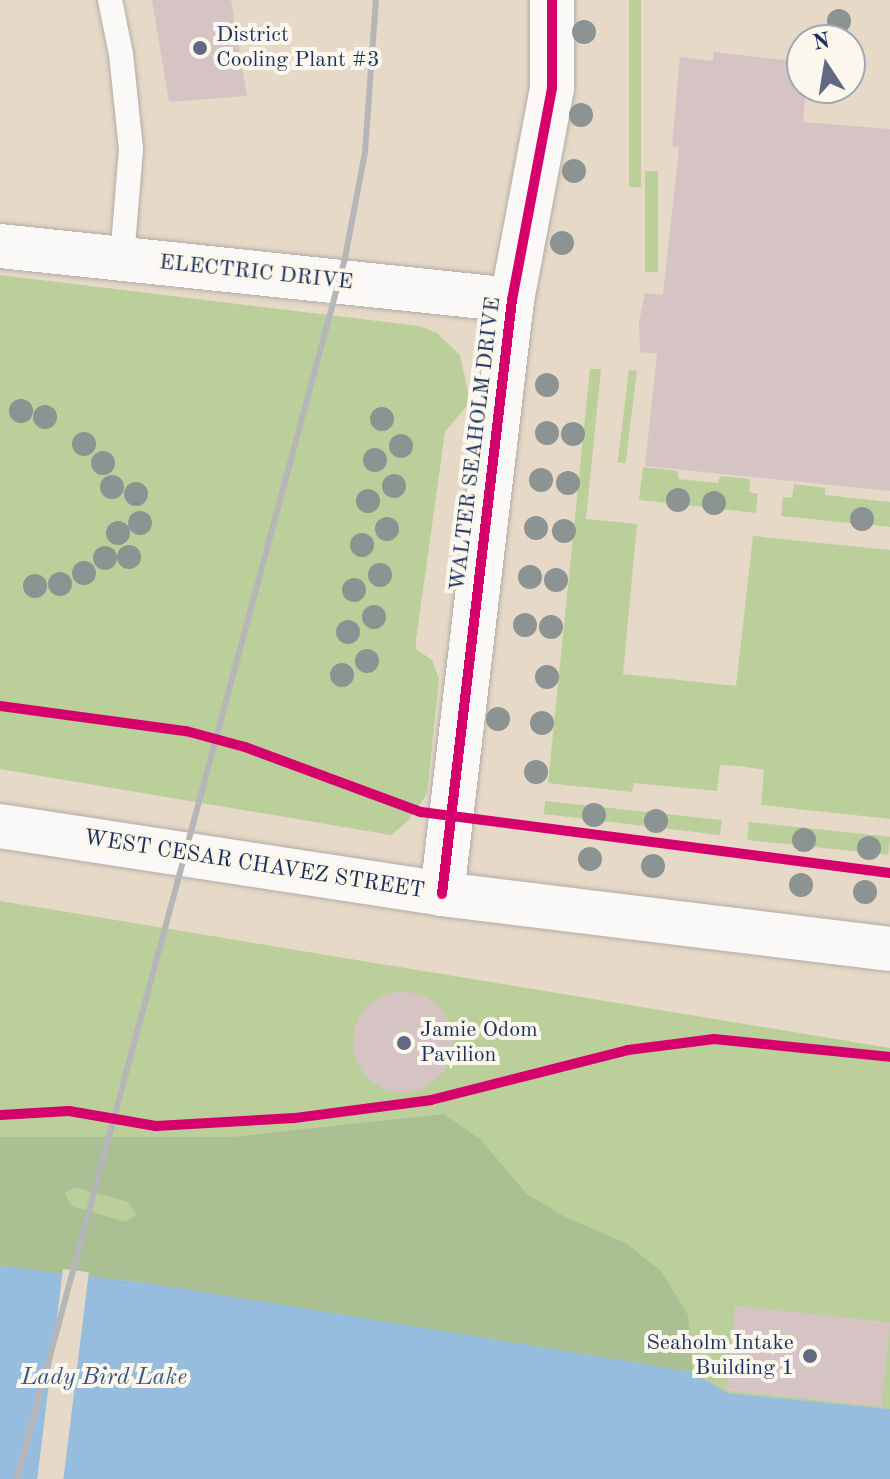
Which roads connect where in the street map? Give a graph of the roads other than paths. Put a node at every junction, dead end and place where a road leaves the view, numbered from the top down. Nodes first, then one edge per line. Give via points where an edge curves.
1 (110, 0) edge
2 (552, 0) edge
3 (0, 246) edge
4 (122, 259) junction
5 (512, 300) junction
6 (0, 826) edge
7 (442, 894) junction
8 (890, 949) edge

1 - 4 lane via 131,149
2 - 5 street, WALTER SEAHOLM DRIVE via 552,88
3 - 4 street, ELECTRIC DRIVE
4 - 5 street, ELECTRIC DRIVE
5 - 7 street, WALTER SEAHOLM DRIVE
6 - 7 street, WEST CESAR CHAVEZ STREET
7 - 8 street, WEST CESAR CHAVEZ STREET

